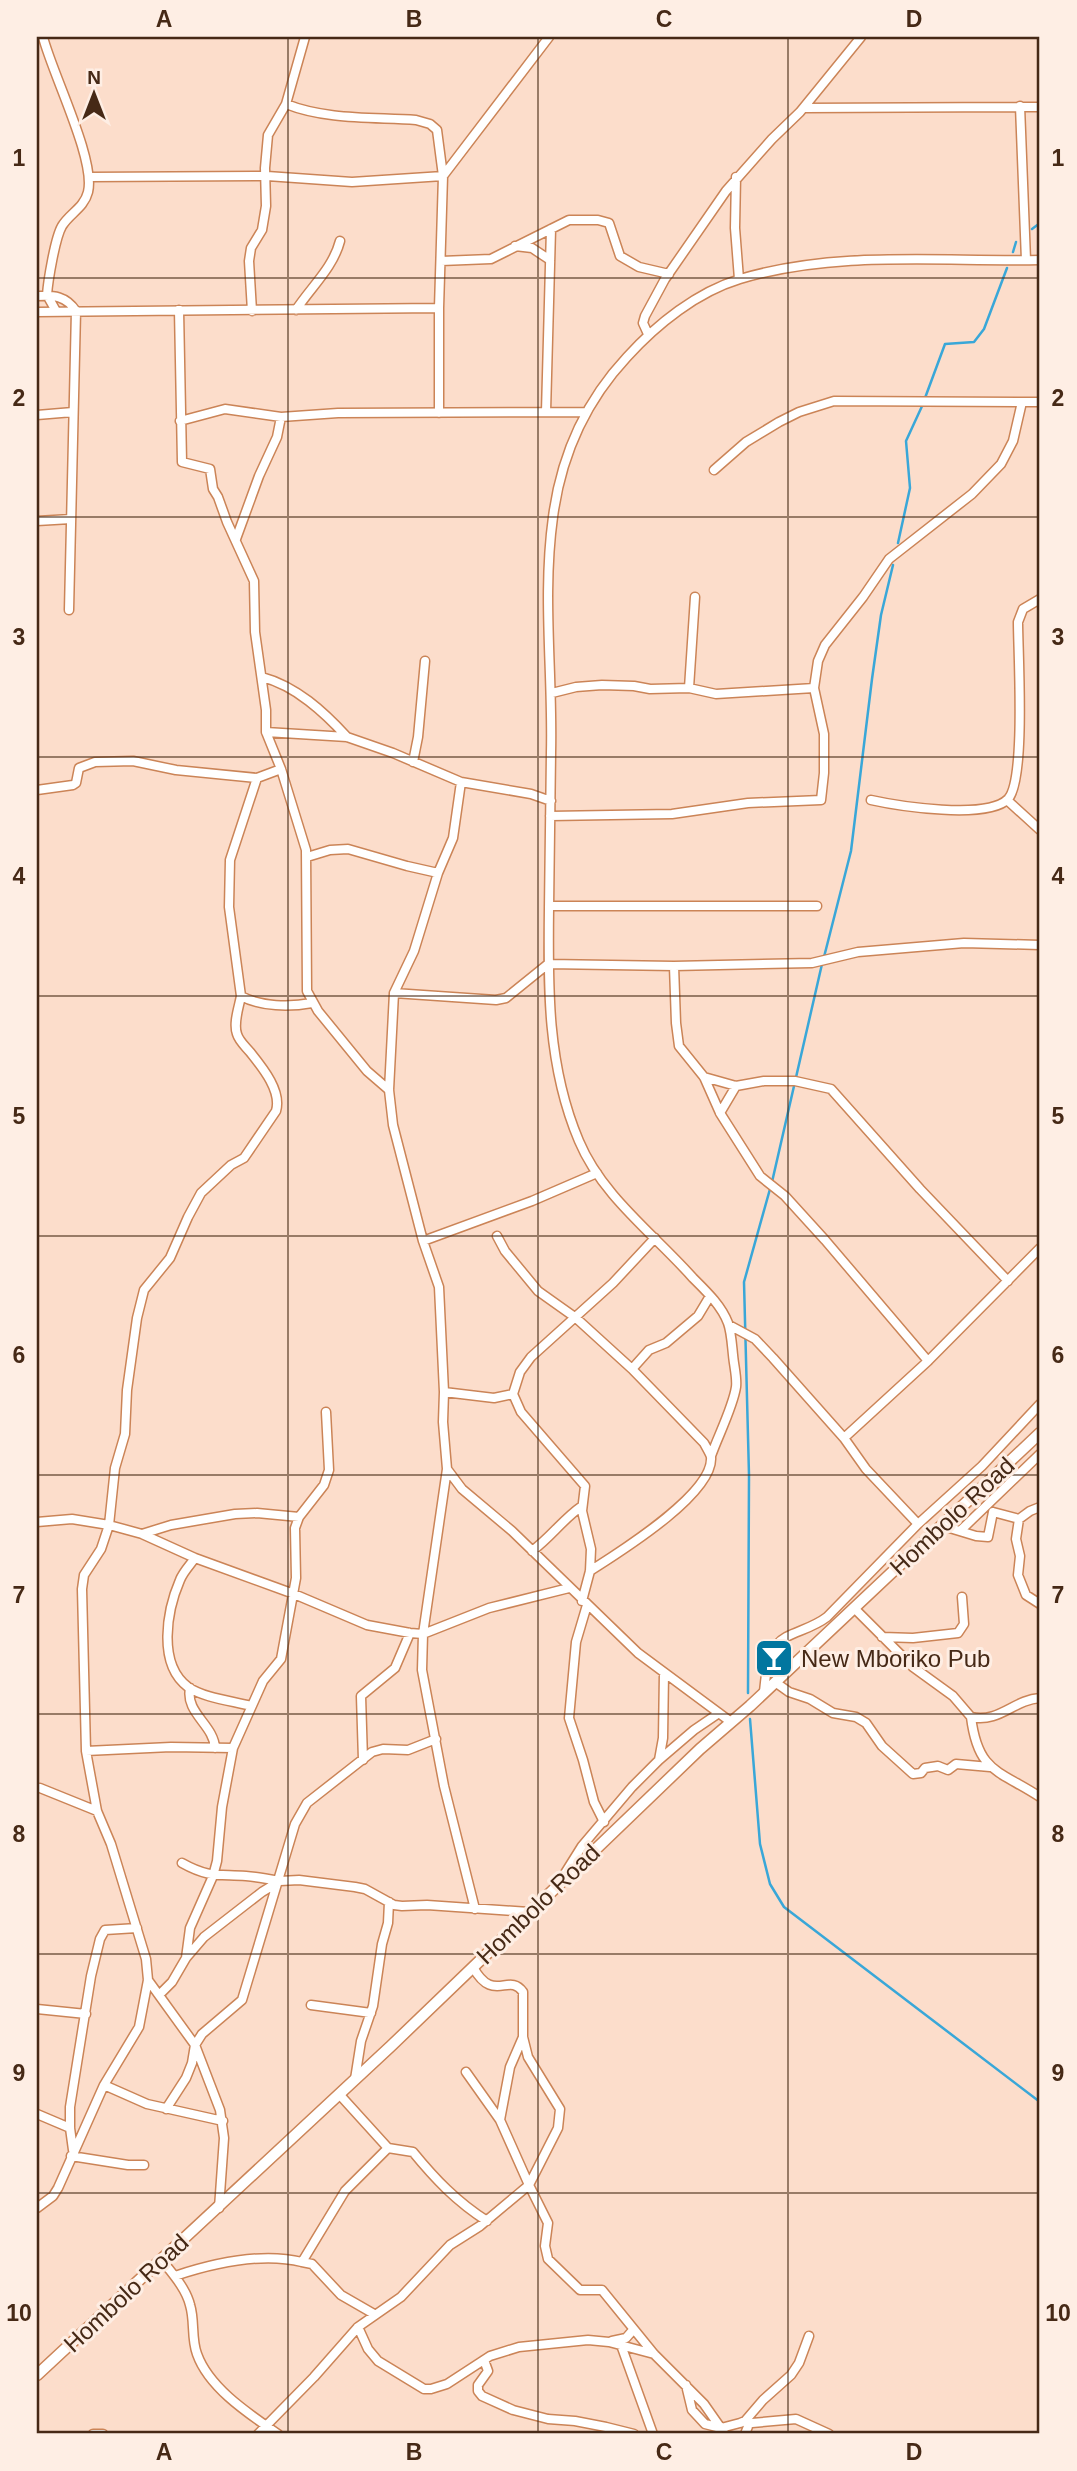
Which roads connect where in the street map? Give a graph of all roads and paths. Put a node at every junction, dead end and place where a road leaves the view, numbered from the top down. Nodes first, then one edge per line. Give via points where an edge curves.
1 (43, 37) edge
2 (305, 37) edge
3 (549, 37) edge
4 (861, 37) edge
5 (286, 104) junction
6 (1020, 106) junction
7 (1040, 107) edge
8 (804, 108) junction
9 (267, 176) junction
10 (443, 176) junction
11 (89, 177) junction
12 (736, 177) junction
13 (551, 229) junction
14 (341, 241) dead end
15 (515, 246) junction
16 (550, 260) junction
17 (1026, 260) junction
18 (1040, 260) edge
19 (440, 261) junction
20 (669, 274) junction
21 (739, 279) junction
22 (47, 295) junction
23 (37, 296) edge
24 (439, 308) junction
25 (179, 310) junction
26 (296, 310) junction
27 (56, 311) junction
28 (76, 311) junction
29 (252, 311) junction
30 (37, 312) edge
31 (648, 334) junction
32 (1022, 402) junction
33 (1040, 402) edge
34 (73, 412) junction
35 (546, 412) junction
36 (585, 412) junction
37 (439, 414) junction
38 (37, 415) edge
39 (281, 417) junction
40 (180, 421) junction
41 (714, 470) dead end
42 (71, 519) junction
43 (37, 521) edge
44 (236, 539) junction
45 (695, 597) dead end
46 (1040, 600) edge
47 (69, 610) dead end
48 (425, 661) dead end
49 (262, 677) junction
50 (688, 688) junction
51 (814, 688) junction
52 (552, 693) junction
53 (266, 732) junction
54 (347, 737) junction
55 (413, 762) junction
56 (281, 769) junction
57 (257, 778) junction
58 (461, 782) junction
59 (37, 790) edge
60 (870, 800) dead end
61 (1007, 800) junction
62 (551, 801) junction
63 (550, 816) junction
64 (1040, 830) edge
65 (307, 857) junction
66 (438, 873) junction
67 (549, 905) junction
68 (817, 906) dead end
69 (1040, 945) edge
70 (548, 964) junction
71 (674, 967) junction
72 (394, 993) junction
73 (241, 996) junction
74 (312, 1003) junction
75 (704, 1077) junction
76 (736, 1086) junction
77 (389, 1090) junction
78 (720, 1113) junction
79 (597, 1172) junction
80 (497, 1236) dead end
81 (655, 1238) junction
82 (423, 1241) junction
83 (1040, 1248) edge
84 (1008, 1281) junction
85 (710, 1296) junction
86 (576, 1318) junction
87 (729, 1325) junction
88 (928, 1361) junction
89 (632, 1368) junction
90 (443, 1392) junction
91 (513, 1394) junction
92 (1040, 1404) edge
93 (326, 1412) dead end
94 (1040, 1433) edge
95 (844, 1438) junction
96 (1040, 1454) edge
97 (711, 1456) junction
98 (447, 1469) junction
99 (583, 1506) junction
100 (1040, 1507) edge
101 (299, 1517) junction
102 (1019, 1519) junction
103 (37, 1522) edge
104 (919, 1524) junction
105 (109, 1525) junction
106 (943, 1526) junction
107 (960, 1531) junction
108 (142, 1534) junction
109 (532, 1550) junction
110 (195, 1558) junction
111 (590, 1571) junction
112 (569, 1588) junction
113 (294, 1594) junction
114 (962, 1597) dead end
115 (584, 1603) junction
116 (1040, 1604) edge
117 (853, 1608) junction
118 (410, 1633) junction
119 (423, 1634) junction
120 (882, 1637) junction
121 (664, 1673) junction
122 (775, 1682) junction
123 (190, 1688) junction
124 (764, 1692) junction
125 (1040, 1698) edge
126 (251, 1706) junction
127 (719, 1713) junction
128 (971, 1717) junction
129 (731, 1722) junction
130 (436, 1739) junction
131 (215, 1748) junction
132 (233, 1748) junction
133 (86, 1751) junction
134 (363, 1760) junction
135 (659, 1760) junction
136 (990, 1767) junction
137 (40, 1788) dead end
138 (1040, 1797) edge
139 (97, 1811) junction
140 (604, 1822) junction
141 (182, 1863) dead end
142 (213, 1876) junction
143 (561, 1880) junction
144 (280, 1881) junction
145 (389, 1902) junction
146 (475, 1909) junction
147 (528, 1912) junction
148 (136, 1928) junction
149 (186, 1958) junction
150 (473, 1968) junction
151 (148, 1980) junction
152 (159, 1995) junction
153 (311, 2005) dead end
154 (37, 2009) edge
155 (371, 2013) junction
156 (86, 2014) junction
157 (523, 2037) junction
158 (195, 2045) junction
159 (466, 2072) dead end
160 (355, 2079) junction
161 (104, 2085) junction
162 (339, 2094) junction
163 (166, 2109) junction
164 (37, 2114) edge
165 (500, 2120) junction
166 (223, 2121) junction
167 (70, 2128) junction
168 (388, 2148) junction
169 (72, 2153) junction
170 (144, 2165) dead end
171 (528, 2185) junction
172 (37, 2208) edge
173 (219, 2208) junction
174 (486, 2221) junction
175 (161, 2259) junction
176 (302, 2262) junction
177 (175, 2276) junction
178 (374, 2314) junction
179 (358, 2327) junction
180 (634, 2330) junction
181 (809, 2336) dead end
182 (609, 2342) junction
183 (621, 2345) junction
184 (654, 2354) junction
185 (484, 2360) junction
186 (37, 2375) edge
187 (686, 2385) junction
188 (267, 2426) junction
189 (723, 2431) edge
190 (93, 2434) edge
191 (103, 2434) edge
192 (258, 2434) edge
193 (278, 2434) edge
194 (634, 2434) edge
195 (653, 2434) edge
196 (745, 2434) edge
197 (829, 2434) edge

1 - 11 street
2 - 5 street
3 - 10 street
4 - 8 street
5 - 9 street via 268,135
5 - 10 street via 317,113 430,124 437,130
6 - 7 street
6 - 8 street
6 - 17 street
8 - 12 street
9 - 10 street via 352,182
9 - 11 street
9 - 29 street via 262,230 249,261
10 - 19 street
11 - 22 street via 83,204 57,238
12 - 20 street
12 - 21 street
13 - 15 street
13 - 16 street
13 - 20 street via 569,220 609,223 620,256 639,267
14 - 26 street via 320,280
15 - 16 street via 532,248
15 - 19 street via 491,259
16 - 35 street
17 - 18 street
17 - 21 street via 836,262
19 - 24 street
20 - 31 street via 645,316
21 - 31 street via 687,306
22 - 23 street
22 - 27 street
22 - 28 street via 60,296
24 - 26 street
24 - 37 street
25 - 28 street
25 - 29 street
25 - 40 street
26 - 29 street
27 - 28 street
27 - 30 street
28 - 34 street
31 - 36 street
32 - 33 street
32 - 41 street via 834,401 779,422 746,442
32 - 51 street via 1013,441 1001,464 972,494 889,559 825,645
34 - 38 street
34 - 42 street
35 - 36 street
35 - 37 street
36 - 52 street via 561,477 551,529 547,602
37 - 39 street via 338,412
39 - 40 street via 225,409
39 - 44 street
40 - 44 street via 182,462 210,469 213,489
42 - 43 street
42 - 47 street
44 - 49 street via 254,581
45 - 50 street
46 - 61 street via 1023,608 1018,622 1019,738 1016,776
48 - 55 street
49 - 53 street
49 - 54 street via 286,686 324,713
50 - 51 street via 716,694
50 - 52 street via 602,685
51 - 63 street via 824,734 821,800 738,804 672,814
52 - 62 street
53 - 54 street
53 - 56 street
54 - 55 street
55 - 58 street
56 - 57 street
56 - 65 street
57 - 59 street via 133,761 95,762 79,768 73,785
57 - 73 street via 230,860 229,907
58 - 62 street
58 - 66 street via 453,838
60 - 61 street via 965,811
61 - 64 street
62 - 63 street
63 - 67 street
65 - 66 street via 348,849
65 - 74 street via 306,982
66 - 72 street via 414,951
67 - 68 street
67 - 70 street
69 - 71 street via 952,944 858,952 813,963
70 - 71 street
70 - 72 street via 514,993 496,1000
70 - 79 street via 555,1061 578,1139
71 - 75 street via 679,1046
72 - 77 street
73 - 74 street via 286,1006
73 - 105 street via 238,1038 261,1066 278,1104 244,1158 201,1193 175,1249 144,1290
74 - 77 street via 367,1071
75 - 76 street
75 - 78 street
76 - 78 street
76 - 84 street via 795,1081 831,1089
77 - 82 street via 393,1125
78 - 88 street via 760,1176 785,1196
79 - 81 street
79 - 82 street
80 - 86 street via 538,1291
81 - 85 street
81 - 86 street
82 - 90 street via 439,1287
83 - 84 street
84 - 88 street
85 - 87 street
85 - 89 street via 698,1316 666,1343 649,1350
86 - 89 street
86 - 91 street via 531,1357
87 - 95 street via 755,1339
87 - 97 street via 737,1385
88 - 95 street
89 - 97 street
90 - 91 street via 494,1398
90 - 98 street
91 - 99 street via 521,1412 585,1486
92 - 104 street
93 - 101 street via 328,1474
94 - 106 street, Hombolo Road
95 - 104 street via 866,1469
96 - 107 street
97 - 111 street via 701,1482 666,1520
98 - 109 street via 462,1489
98 - 119 street
99 - 109 street
99 - 111 street
100 - 102 street
101 - 108 street via 235,1514
101 - 113 street
102 - 107 street via 993,1512 988,1536
102 - 116 street via 1018,1575 1026,1595
103 - 105 street via 72,1519
104 - 124 street via 827,1617 780,1642 770,1656
105 - 108 street
105 - 133 street via 101,1549 84,1575 82,1589
106 - 107 street
106 - 117 street, Hombolo Road
108 - 110 street
109 - 112 street
110 - 113 street
110 - 123 street via 180,1578 167,1644 179,1679
111 - 115 street
112 - 115 street
112 - 119 street via 489,1608
113 - 118 street via 367,1625
113 - 126 street via 281,1659
114 - 120 street via 964,1624 958,1633
115 - 121 street
115 - 140 street via 569,1718
117 - 120 street
117 - 122 street, Hombolo Road
118 - 119 street
118 - 134 street via 395,1668 361,1696
119 - 130 street via 423,1681
120 - 128 street via 918,1672 953,1696
121 - 127 street
121 - 135 street
122 - 124 street, Hombolo Road
122 - 136 street via 833,1713 866,1723 882,1746 913,1774 938,1766 948,1770 956,1764
123 - 126 street
123 - 131 street via 193,1709 213,1737
124 - 129 street, Hombolo Road
125 - 128 street via 988,1719
126 - 132 street
127 - 129 street
127 - 135 street
128 - 136 street via 976,1746
129 - 143 street, Hombolo Road
130 - 134 street via 408,1750 376,1749
130 - 146 street
131 - 132 street
131 - 133 street
132 - 142 street
133 - 139 street
134 - 144 street via 307,1803 295,1824
135 - 140 street
136 - 138 street
137 - 139 street
139 - 148 street
140 - 143 street
141 - 142 street
142 - 144 street
142 - 149 street via 190,1928
143 - 147 street, Hombolo Road
144 - 145 street via 342,1884 365,1889
144 - 149 street via 204,1937
144 - 158 street via 242,2000
145 - 146 street
145 - 155 street
146 - 147 street
147 - 150 street, Hombolo Road
148 - 151 street
148 - 156 street via 102,1933
149 - 152 street
150 - 157 street via 488,1986 520,1987
150 - 160 street, Hombolo Road
151 - 152 street
151 - 161 street via 139,2027
152 - 158 street
153 - 155 street
154 - 156 street
155 - 160 street
156 - 167 street
157 - 165 street via 510,2067
157 - 171 street via 528,2057 560,2109 554,2138
158 - 163 street via 186,2078
158 - 166 street
159 - 165 street
160 - 162 street, Hombolo Road
161 - 163 street
161 - 169 street
162 - 168 street
162 - 173 street, Hombolo Road
163 - 166 street
164 - 167 street
165 - 171 street
166 - 173 street
167 - 169 street
168 - 174 street via 413,2152 441,2186
168 - 176 street via 345,2191
169 - 170 street
169 - 172 street via 53,2196
171 - 174 street
171 - 180 street via 548,2223 548,2259 580,2290 602,2291
173 - 175 street, Hombolo Road
174 - 178 street via 450,2245 401,2297
175 - 177 street
175 - 186 street, Hombolo Road
176 - 177 street via 284,2258 212,2264
176 - 178 street via 312,2264 341,2295
177 - 188 street via 190,2304 193,2341 201,2362 231,2397
178 - 179 street
179 - 185 street via 378,2361 424,2389 447,2384
179 - 188 street
180 - 182 street
180 - 184 street
181 - 189 street via 791,2375 745,2421
182 - 183 street
182 - 185 street via 519,2347
183 - 184 street
183 - 195 street
184 - 187 street
185 - 194 street via 488,2371 478,2391 490,2400 548,2419
187 - 189 street
187 - 189 street via 692,2410 705,2424
188 - 192 street
188 - 193 street
190 - 191 street
196 - 197 street via 752,2423 793,2419

